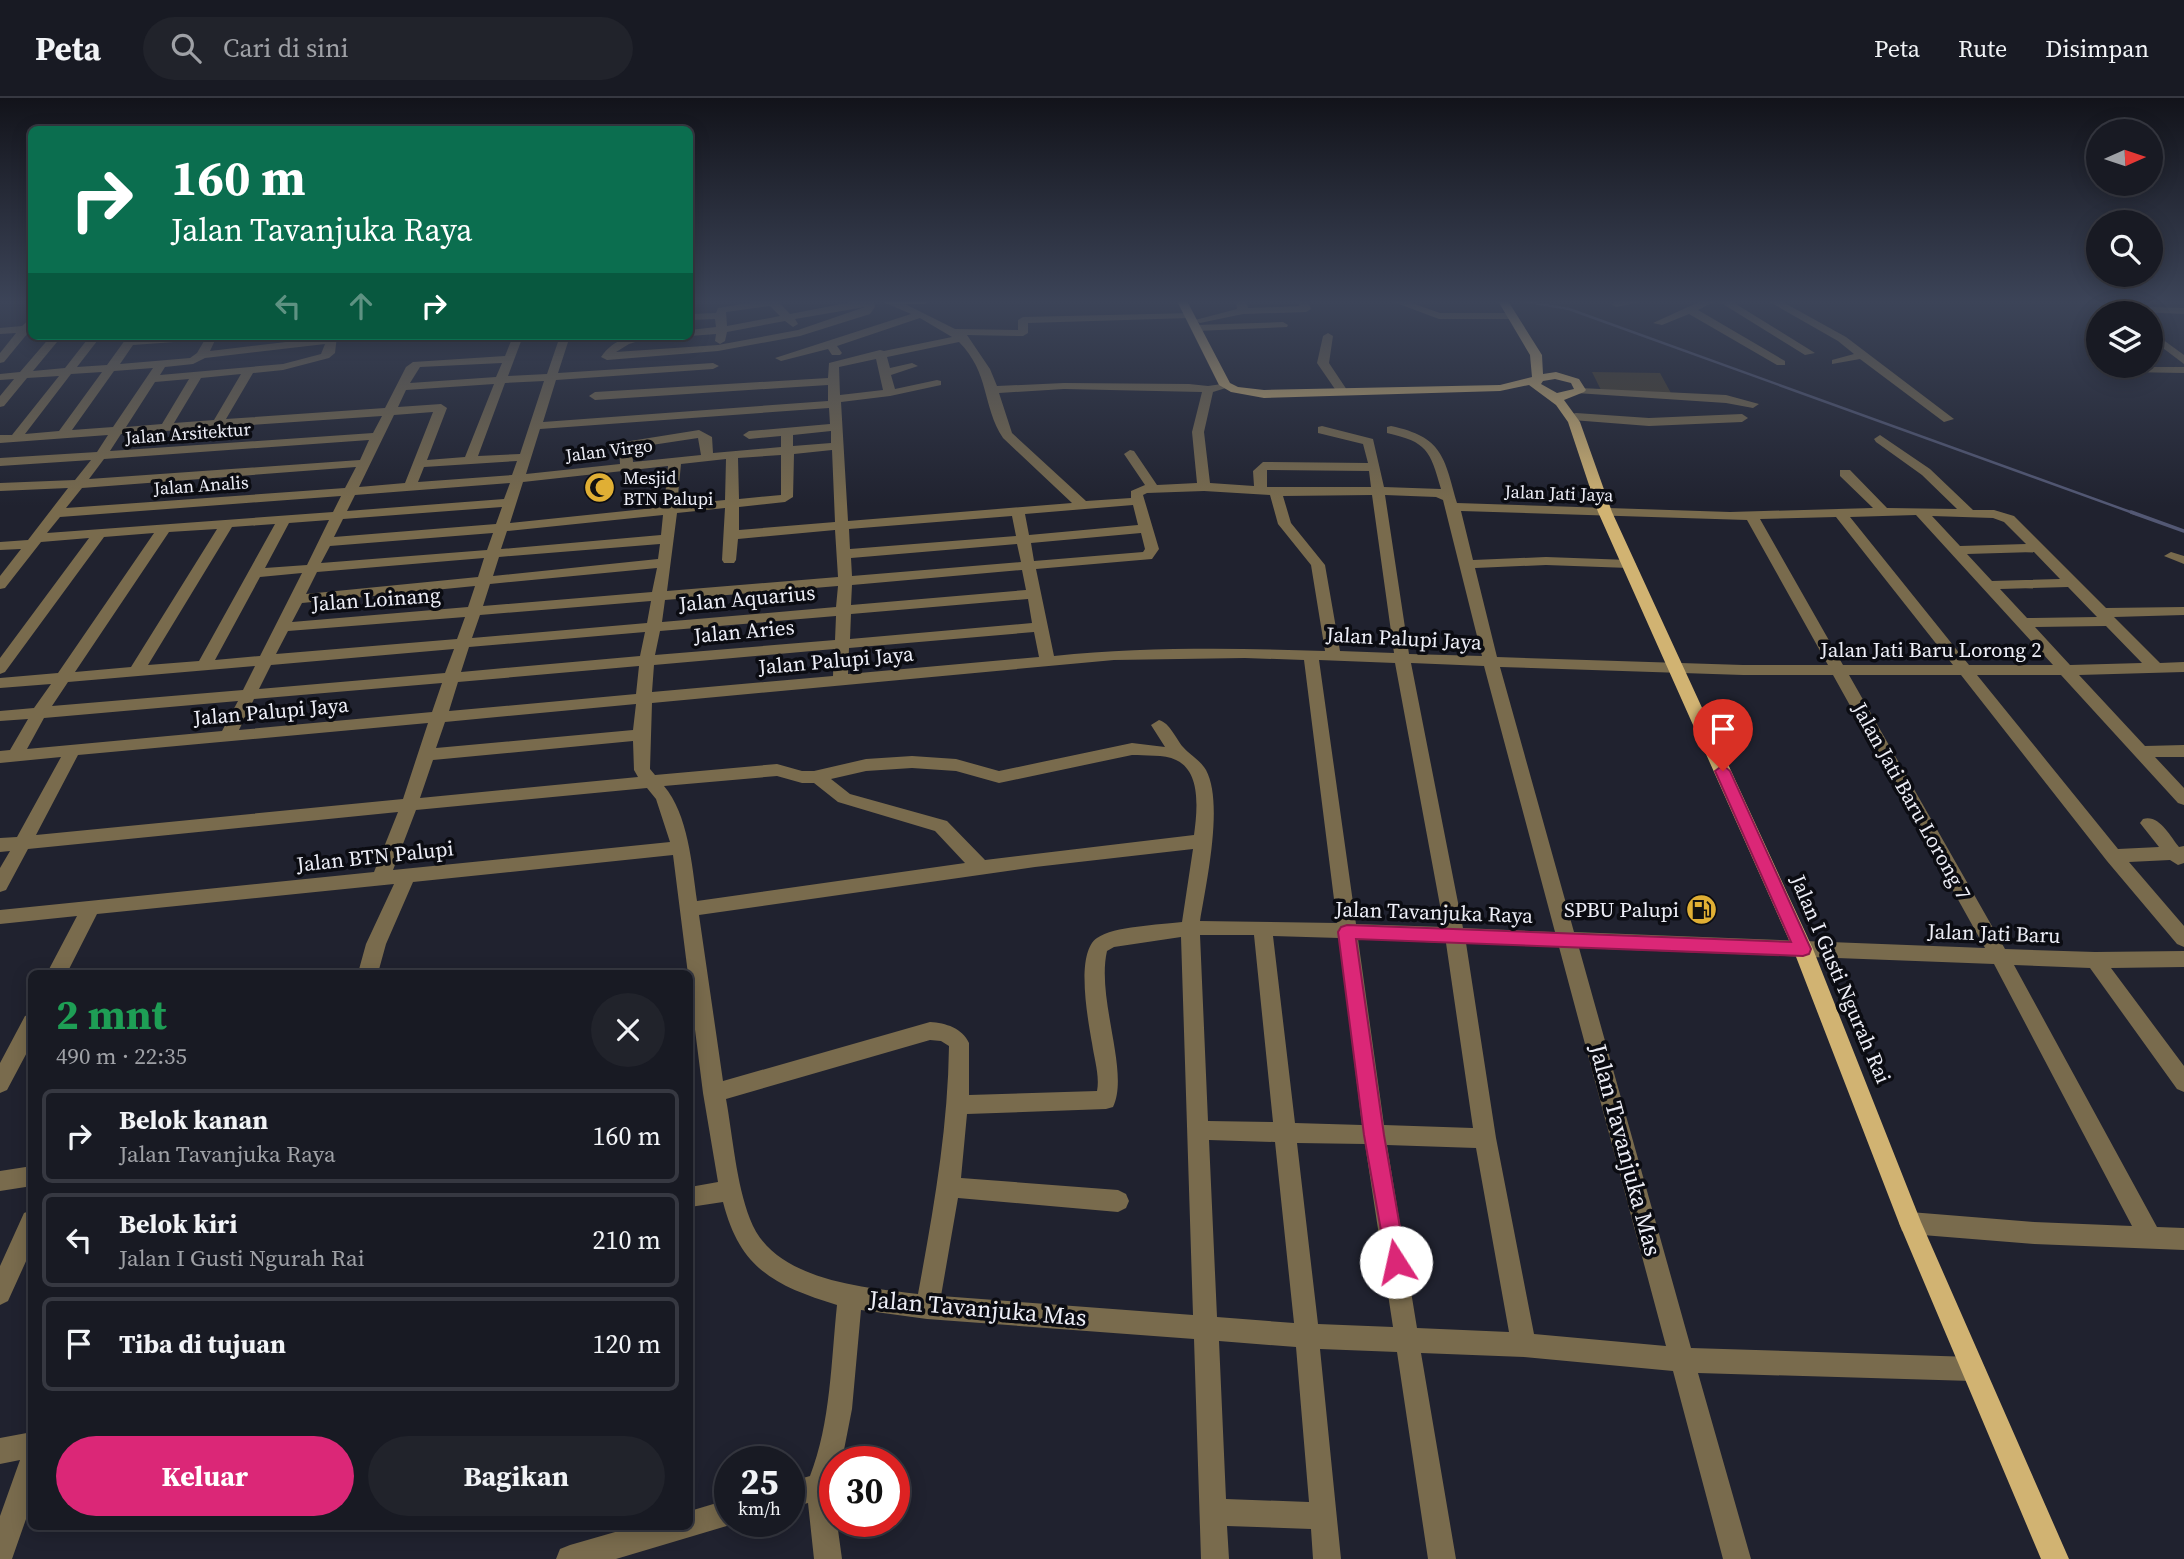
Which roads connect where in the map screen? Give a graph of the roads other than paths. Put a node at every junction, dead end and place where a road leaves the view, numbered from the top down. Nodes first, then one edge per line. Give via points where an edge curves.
1 (29, 369) edge
2 (93, 369) edge
3 (109, 369) edge
4 (157, 369) edge
5 (262, 369) edge
6 (412, 369) edge
7 (505, 369) edge
8 (554, 369) edge
9 (604, 369) edge
10 (669, 369) edge
11 (713, 369) edge
12 (832, 369) edge
13 (884, 369) edge
14 (900, 369) edge
15 (983, 369) edge
16 (1217, 369) edge
17 (1327, 369) edge
18 (1536, 369) edge
19 (1557, 369) edge
20 (1880, 369) edge
21 (248, 370) junction
22 (2163, 370) edge
23 (2184, 370) edge
24 (67, 371) junction
25 (885, 373) junction
26 (197, 374) junction
27 (602, 374) junction
28 (23, 376) junction
29 (0, 377) edge
30 (551, 377) junction
31 (1570, 378) junction
32 (151, 379) junction
33 (1536, 379) junction
34 (500, 381) junction
35 (832, 381) junction
36 (937, 383) dead end
37 (1225, 384) junction
38 (402, 387) junction
39 (1500, 388) junction
40 (711, 389) junction
41 (992, 390) junction
42 (1208, 390) junction
43 (1579, 392) junction
44 (890, 393) junction
45 (1343, 394) junction
46 (1548, 394) junction
47 (595, 397) junction
48 (833, 401) junction
49 (0, 403) edge
50 (1753, 404) dead end
51 (390, 411) junction
52 (707, 413) junction
53 (1742, 418) dead end
54 (1575, 419) junction
55 (1948, 419) dead end
56 (257, 420) junction
57 (586, 422) junction
58 (218, 423) junction
59 (166, 426) junction
60 (535, 426) junction
61 (837, 427) junction
62 (117, 430) junction
63 (1322, 430) dead end
64 (1391, 430) dead end
65 (787, 432) junction
66 (63, 434) junction
67 (749, 435) dead end
68 (378, 436) junction
69 (16, 438) junction
70 (0, 439) edge
71 (1880, 439) dead end
72 (839, 446) junction
73 (241, 447) junction
74 (787, 450) junction
75 (1130, 454) dead end
76 (732, 455) junction
77 (100, 457) junction
78 (524, 457) junction
79 (707, 458) junction
80 (470, 460) junction
81 (675, 461) junction
82 (0, 462) edge
83 (364, 463) junction
84 (418, 464) junction
85 (1375, 467) junction
86 (626, 468) junction
87 (222, 473) junction
88 (1845, 473) dead end
89 (517, 479) junction
90 (78, 484) junction
91 (0, 487) edge
92 (410, 487) junction
93 (1204, 487) junction
94 (1154, 489) junction
95 (1268, 490) junction
96 (350, 491) junction
97 (1378, 491) junction
98 (1138, 501) junction
99 (205, 502) junction
100 (508, 503) junction
101 (733, 503) junction
102 (1451, 503) junction
103 (1083, 505) junction
104 (672, 509) junction
105 (1920, 511) junction
106 (1605, 512) junction
107 (1884, 512) junction
108 (55, 513) junction
109 (1018, 513) junction
110 (1840, 513) junction
111 (1970, 514) junction
112 (1751, 515) junction
113 (338, 516) junction
114 (284, 520) junction
115 (227, 524) junction
116 (189, 527) junction
117 (500, 528) junction
118 (843, 528) junction
119 (164, 529) junction
120 (1145, 529) junction
121 (99, 534) junction
122 (732, 536) junction
123 (667, 539) junction
124 (1024, 540) junction
125 (34, 541) junction
126 (325, 542) junction
127 (0, 546) edge
128 (2038, 548) junction
129 (1957, 550) junction
130 (492, 554) junction
131 (844, 554) junction
132 (729, 560) dead end
133 (665, 563) junction
134 (1465, 564) junction
135 (1629, 564) junction
136 (1029, 567) junction
137 (311, 568) junction
138 (255, 573) junction
139 (2, 580) edge
140 (845, 581) junction
141 (482, 583) junction
142 (2073, 583) junction
143 (1988, 585) junction
144 (1035, 594) junction
145 (658, 598) junction
146 (296, 599) junction
147 (843, 611) junction
148 (2184, 611) edge
149 (472, 613) junction
150 (2106, 617) junction
151 (2023, 623) junction
152 (283, 627) junction
153 (1041, 627) junction
154 (653, 628) junction
155 (463, 643) junction
156 (842, 643) junction
157 (1311, 654) junction
158 (1333, 655) junction
159 (1402, 658) junction
160 (266, 660) junction
161 (648, 660) junction
162 (1047, 662) junction
163 (1491, 663) junction
164 (204, 665) junction
165 (2184, 667) edge
166 (1677, 668) junction
167 (2156, 668) junction
168 (0, 669) edge
169 (1964, 669) junction
170 (137, 670) junction
171 (1838, 670) junction
172 (2064, 670) junction
173 (452, 676) junction
174 (62, 678) junction
175 (840, 681) junction
176 (0, 683) edge
177 (250, 694) junction
178 (645, 699) junction
179 (39, 713) junction
180 (0, 716) edge
181 (437, 717) junction
182 (1159, 725) dead end
183 (641, 735) junction
184 (228, 736) junction
185 (73, 750) junction
186 (2184, 751) edge
187 (2140, 752) junction
188 (1179, 754) junction
189 (424, 755) junction
190 (7, 756) edge
191 (818, 777) junction
192 (651, 781) junction
193 (2184, 799) edge
194 (410, 803) junction
195 (2149, 823) dead end
196 (1202, 841) junction
197 (24, 844) junction
198 (0, 845) edge
199 (681, 848) junction
200 (2113, 856) junction
201 (2181, 857) edge
202 (981, 868) junction
203 (407, 876) junction
204 (381, 878) junction
205 (0, 885) edge
206 (90, 909) junction
207 (690, 909) junction
208 (0, 917) edge
209 (1190, 928) junction
210 (1263, 928) junction
211 (1347, 932) junction
212 (1455, 936) junction
213 (2184, 939) edge
214 (1568, 941) junction
215 (1803, 949) junction
216 (1999, 955) junction
217 (2184, 959) edge
218 (2095, 960) junction
219 (59, 970) edge
220 (370, 970) edge
221 (28, 1030) edge
222 (2184, 1083) edge
223 (0, 1084) edge
224 (714, 1093) junction
225 (957, 1105) junction
226 (1196, 1130) junction
227 (1286, 1134) junction
228 (1374, 1135) junction
229 (1485, 1138) junction
230 (28, 1177) edge
231 (0, 1181) edge
232 (949, 1187) junction
233 (731, 1190) junction
234 (693, 1196) edge
235 (1118, 1201) dead end
236 (1910, 1223) junction
237 (28, 1230) edge
238 (2150, 1237) junction
239 (2184, 1238) edge
240 (0, 1293) edge
241 (850, 1297) junction
242 (927, 1307) junction
243 (1204, 1326) junction
244 (1307, 1336) junction
245 (1409, 1339) junction
246 (1524, 1345) junction
247 (1683, 1360) junction
248 (1972, 1369) junction
249 (28, 1446) edge
250 (832, 1446) edge
251 (0, 1451) edge
252 (28, 1474) edge
253 (819, 1486) edge
254 (805, 1490) edge
255 (1212, 1512) junction
256 (1323, 1516) junction
257 (714, 1517) edge
258 (693, 1523) edge
259 (668, 1530) edge
260 (825, 1537) edge
261 (0, 1555) edge
262 (570, 1559) edge
263 (828, 1559) edge
264 (1215, 1559) edge
265 (1327, 1559) edge
266 (1442, 1559) edge
267 (1737, 1559) edge
268 (2055, 1559) edge

1 - 28 street
2 - 24 street
3 - 66 street
4 - 32 street
5 - 21 street
6 - 38 street
7 - 34 street
8 - 30 street
9 - 27 street
10 - 27 street
11 - 40 street
12 - 35 street
13 - 25 street
14 - 25 street
15 - 41 street
16 - 37 main road
17 - 45 street
18 - 33 main road
19 - 31 main road
20 - 55 street
21 - 26 street
21 - 58 street
22 - 23 street
24 - 28 street
24 - 69 street
25 - 44 street
26 - 32 street
26 - 59 street
27 - 30 street
27 - 47 street
28 - 29 street
28 - 49 street
30 - 34 street
30 - 60 street
31 - 33 main road
31 - 43 main road via 1579,384
32 - 62 street
33 - 39 main road
33 - 46 main road, Jalan I Gusti Ngurah Rai via 1535,385
34 - 38 street
34 - 80 street
35 - 40 street
35 - 48 street
36 - 44 street
37 - 42 street
37 - 45 main road via 1251,393
38 - 51 street
39 - 45 main road
39 - 46 main road
40 - 47 street
40 - 52 street
41 - 42 street via 1064,386
41 - 103 street via 1007,435
42 - 93 street via 1198,432
43 - 46 main road via 1563,397
43 - 50 street
43 - 54 main road, Jalan I Gusti Ngurah Rai
44 - 48 street
46 - 54 main road, Jalan I Gusti Ngurah Rai
47 - 57 street
48 - 52 street
48 - 61 street
51 - 56 street
51 - 68 street
51 - 84 street via 441,408
52 - 57 street
53 - 54 street
54 - 106 main road, Jalan I Gusti Ngurah Rai
56 - 58 street
56 - 73 street
57 - 60 street
58 - 59 street
59 - 62 street
60 - 78 street
61 - 65 street
61 - 72 street
62 - 66 street
62 - 77 street
63 - 85 street via 1369,442
64 - 102 street, Jalan Tavanjuka Mas via 1416,435 1426,444
65 - 67 street
65 - 74 street
66 - 69 street
68 - 73 street, Jalan Arsitektur
68 - 83 street
69 - 70 street
71 - 111 street via 1926,472
72 - 74 street, Jalan Virgo
72 - 118 street
73 - 77 street, Jalan Arsitektur
73 - 87 street
74 - 76 street, Jalan Virgo
74 - 101 street via 788,496
75 - 94 street
76 - 79 street, Jalan Virgo
76 - 101 street
77 - 82 street, Jalan Arsitektur
77 - 90 street
78 - 80 street
78 - 89 street
79 - 81 street, Jalan Virgo
79 - 86 street via 706,437 699,435 628,444
80 - 84 street
81 - 86 street, Jalan Virgo
81 - 104 street
83 - 87 street
83 - 96 street
84 - 92 street
85 - 95 street via 1263,466 1259,471
85 - 97 street
86 - 89 street, Jalan Virgo
87 - 90 street
87 - 99 street
88 - 107 street
89 - 92 street, Jalan Virgo
89 - 100 street
90 - 91 street
90 - 108 street
92 - 96 street, Jalan Analis
93 - 94 street
93 - 95 street, Jalan Jati Jaya
94 - 98 street via 1138,491
95 - 97 street, Jalan Jati Jaya
95 - 158 street via 1285,524 1319,568
96 - 99 street, Jalan Analis
96 - 113 street
97 - 102 street, Jalan Jati Jaya via 1438,493
97 - 159 street
98 - 103 street
98 - 120 street
99 - 108 street, Jalan Analis
99 - 116 street
100 - 113 street
100 - 117 street
101 - 104 street
101 - 122 street
102 - 106 street, Jalan Jati Jaya
102 - 134 street, Jalan Tavanjuka Mas
103 - 109 street
104 - 117 street
104 - 123 street
105 - 107 street, Jalan Jati Jaya
105 - 111 street, Jalan Jati Jaya
105 - 129 street
106 - 112 street, Jalan Jati Jaya
106 - 135 main road, Jalan I Gusti Ngurah Rai
107 - 110 street, Jalan Jati Jaya
108 - 125 street
109 - 118 street
109 - 124 street
110 - 112 street, Jalan Jati Jaya
110 - 169 street
111 - 128 street, Jalan Jati Jaya via 2010,519
112 - 171 street, Jalan Jati Baru Lorong 7
113 - 114 street
113 - 126 street
114 - 115 street
114 - 138 street
115 - 116 street
115 - 170 street
116 - 119 street
117 - 126 street
117 - 130 street
118 - 122 street
118 - 131 street
119 - 121 street
119 - 174 street
120 - 124 street
120 - 136 street via 1152,549 1147,556
121 - 125 street
121 - 168 street
122 - 132 street
123 - 130 street
123 - 133 street
124 - 131 street
124 - 136 street
125 - 127 street
125 - 139 street
126 - 137 street
128 - 129 street
128 - 142 street, Jalan Jati Jaya
129 - 143 street
130 - 137 street
130 - 141 street
131 - 140 street
133 - 141 street
133 - 145 street
134 - 135 street
134 - 163 street, Jalan Tavanjuka Mas
135 - 166 main road, Jalan I Gusti Ngurah Rai
136 - 140 street
136 - 144 street
137 - 138 street
137 - 146 street
138 - 164 street
140 - 145 street
140 - 147 street
141 - 146 street
141 - 149 street
142 - 143 street
142 - 150 street, Jalan Jati Jaya
143 - 151 street
144 - 147 street, Jalan Aquarius
144 - 153 street
145 - 149 street
145 - 154 street
146 - 152 street
147 - 154 street, Jalan Aquarius
147 - 156 street
148 - 150 street
149 - 152 street, Jalan Loinang
149 - 155 street
150 - 151 street
150 - 167 street, Jalan Jati Jaya
151 - 172 street
152 - 160 street
153 - 156 street, Jalan Aries
153 - 162 street
154 - 155 street, Jalan Aquarius
154 - 161 street
155 - 160 street, Jalan Aquarius
155 - 173 street
156 - 161 street, Jalan Aries
156 - 175 street
157 - 158 street, Jalan Palupi Jaya
157 - 162 street, Jalan Palupi Jaya via 1177,653
157 - 211 street
158 - 159 street, Jalan Palupi Jaya
159 - 163 street, Jalan Palupi Jaya
159 - 212 street
160 - 164 street, Jalan Aquarius
160 - 177 street
161 - 173 street, Jalan Aries
161 - 178 street
162 - 175 street, Jalan Palupi Jaya
163 - 166 street, Jalan Palupi Jaya
163 - 214 street, Jalan Tavanjuka Mas
164 - 170 street, Jalan Aquarius
165 - 167 street, Jalan Jati Baru Lorong 2
166 - 171 street, Jalan Jati Baru Lorong 2
166 - 215 main road, Jalan I Gusti Ngurah Rai
167 - 172 street, Jalan Jati Baru Lorong 2
169 - 171 street, Jalan Jati Baru Lorong 2
169 - 172 street, Jalan Jati Baru Lorong 2
169 - 200 street
170 - 174 street, Jalan Aquarius
171 - 216 street, Jalan Jati Baru Lorong 7
172 - 187 street
173 - 177 street, Jalan Aries
173 - 181 street
174 - 176 street, Jalan Aquarius
174 - 179 street
175 - 178 street, Jalan Palupi Jaya
177 - 179 street, Jalan Aries
177 - 184 street
178 - 181 street, Jalan Palupi Jaya
178 - 183 street
179 - 180 street, Jalan Aries
179 - 190 street
181 - 184 street, Jalan Palupi Jaya
181 - 189 street
182 - 188 street
183 - 189 street
183 - 192 street via 642,770
184 - 185 street, Jalan Palupi Jaya
185 - 190 street, Jalan Palupi Jaya
185 - 197 street
186 - 187 street
187 - 193 street
188 - 191 street via 1132,749 999,777 956,765 912,762 866,765
188 - 196 street via 1201,777
189 - 194 street
191 - 192 street via 768,770
191 - 202 street via 844,798 941,825
192 - 194 street
192 - 199 street via 664,797
194 - 197 street
194 - 204 street
195 - 201 street
196 - 202 street
196 - 209 street
197 - 198 street
197 - 205 street
199 - 203 street, Jalan BTN Palupi
199 - 207 street, Jalan Tavanjuka Mas
200 - 201 street
200 - 213 street
202 - 207 street
203 - 204 street, Jalan BTN Palupi
203 - 220 street via 376,944
204 - 206 street, Jalan BTN Palupi
206 - 208 street, Jalan BTN Palupi
206 - 219 street
207 - 224 street, Jalan Tavanjuka Mas
209 - 210 street, Jalan Tavanjuka Raya
209 - 225 street, Jalan Tavanjuka Raya via 1110,940 1098,949 1096,989 1109,1085 1105,1100
209 - 226 street
210 - 211 street, Jalan Tavanjuka Raya
210 - 227 street
211 - 212 street, Jalan Tavanjuka Raya
211 - 228 street
212 - 214 street, Jalan Tavanjuka Raya
212 - 229 street
214 - 215 street, Jalan Tavanjuka Raya
214 - 247 street, Jalan Tavanjuka Mas
215 - 216 street, Jalan Jati Baru
215 - 236 main road, Jalan I Gusti Ngurah Rai
216 - 218 street, Jalan Jati Baru
216 - 238 street, Jalan Jati Baru Lorong 7
217 - 218 street, Jalan Jati Baru
218 - 222 street
221 - 223 street
224 - 225 street via 939,1031 958,1043
224 - 233 street, Jalan Tavanjuka Mas
225 - 232 street
226 - 227 street
226 - 243 street
227 - 228 street
227 - 244 street
228 - 229 street
228 - 245 street
229 - 246 street
230 - 231 street
232 - 235 street
232 - 242 street
233 - 234 street
233 - 241 street, Jalan Tavanjuka Mas via 740,1225 755,1250 804,1283
236 - 238 street
236 - 248 main road, Jalan I Gusti Ngurah Rai
237 - 240 street
238 - 239 street
241 - 242 street, Jalan Tavanjuka Mas
241 - 250 street
242 - 243 street, Jalan Tavanjuka Mas
243 - 244 street, Jalan Tavanjuka Mas
243 - 255 street
244 - 245 street, Jalan Tavanjuka Mas
244 - 256 street
245 - 246 street, Jalan Tavanjuka Mas
245 - 266 street
246 - 247 street, Jalan Tavanjuka Mas
247 - 248 street, Jalan Tavanjuka Mas
247 - 267 street
248 - 268 main road, Jalan I Gusti Ngurah Rai
249 - 251 street
252 - 261 street
253 - 254 street
255 - 256 street
255 - 264 street
256 - 265 street
257 - 258 street
259 - 262 street
260 - 263 street

